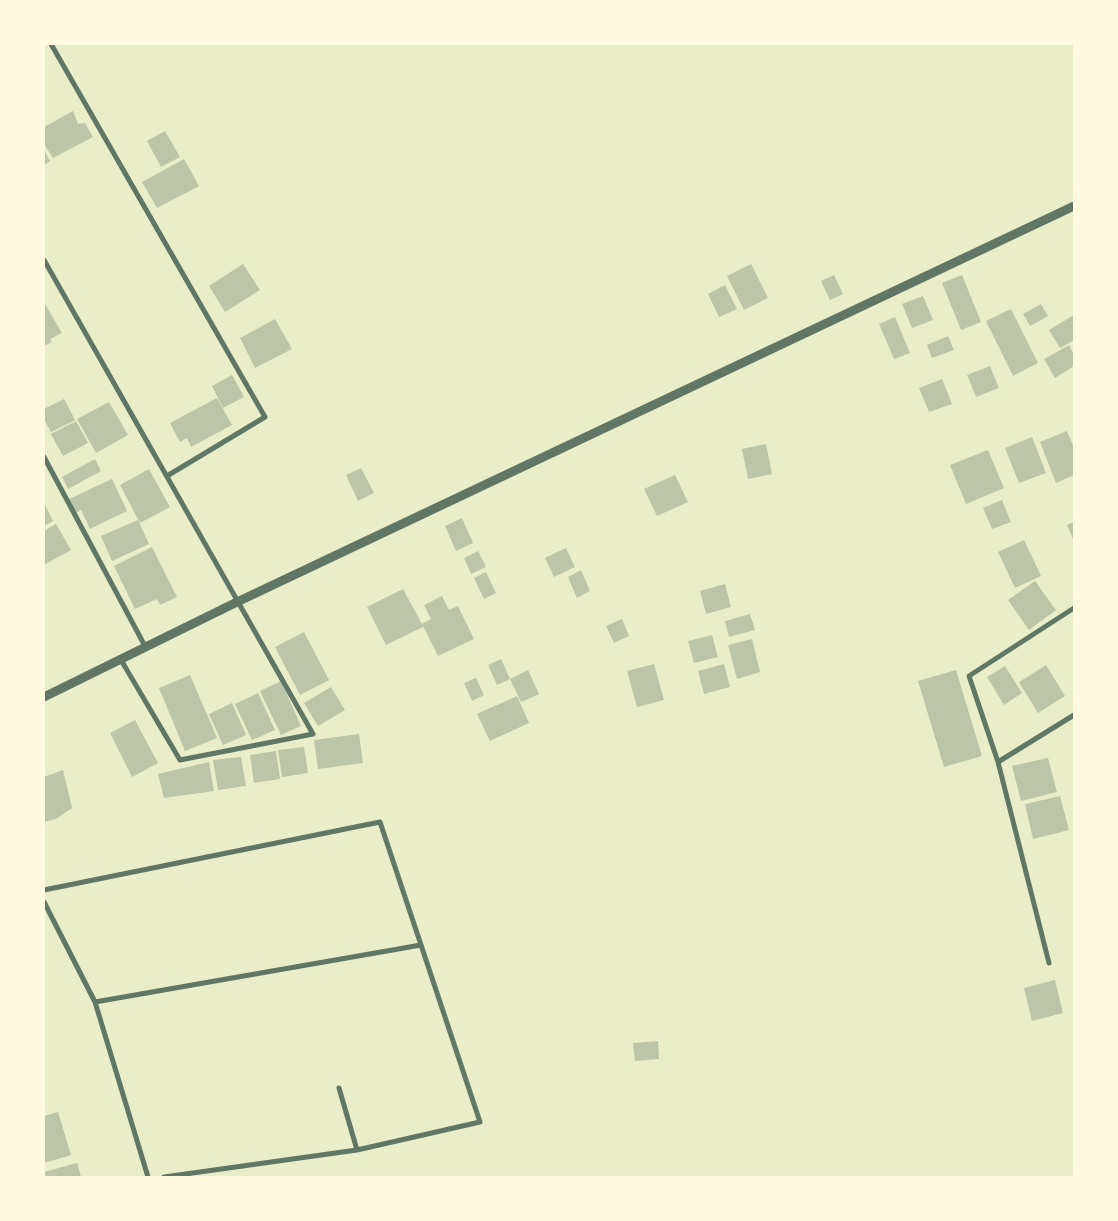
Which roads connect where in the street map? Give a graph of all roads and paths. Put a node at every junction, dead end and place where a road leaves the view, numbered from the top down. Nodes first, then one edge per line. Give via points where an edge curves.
1 (51, 44) edge
2 (1074, 206) edge
3 (44, 260) edge
4 (44, 457) edge
5 (167, 476) junction
6 (237, 602) junction
7 (1074, 608) edge
8 (146, 648) junction
9 (121, 660) junction
10 (44, 697) edge
11 (1074, 715) edge
12 (998, 762) junction
13 (44, 890) edge
14 (44, 902) edge
15 (421, 945) junction
16 (1049, 963) dead end
17 (95, 1002) junction
18 (339, 1088) dead end
19 (356, 1150) junction
20 (148, 1177) edge
21 (164, 1177) edge

1 - 5 street via 266,418
2 - 6 street
3 - 5 street
4 - 8 street
5 - 6 street
6 - 8 street
6 - 9 street via 313,734 180,760
7 - 12 street via 969,676
8 - 9 street
9 - 10 street
11 - 12 street
12 - 16 street
13 - 15 street via 380,822
14 - 17 street
15 - 17 street
15 - 19 street via 480,1122
17 - 20 street
18 - 19 street
19 - 21 street

